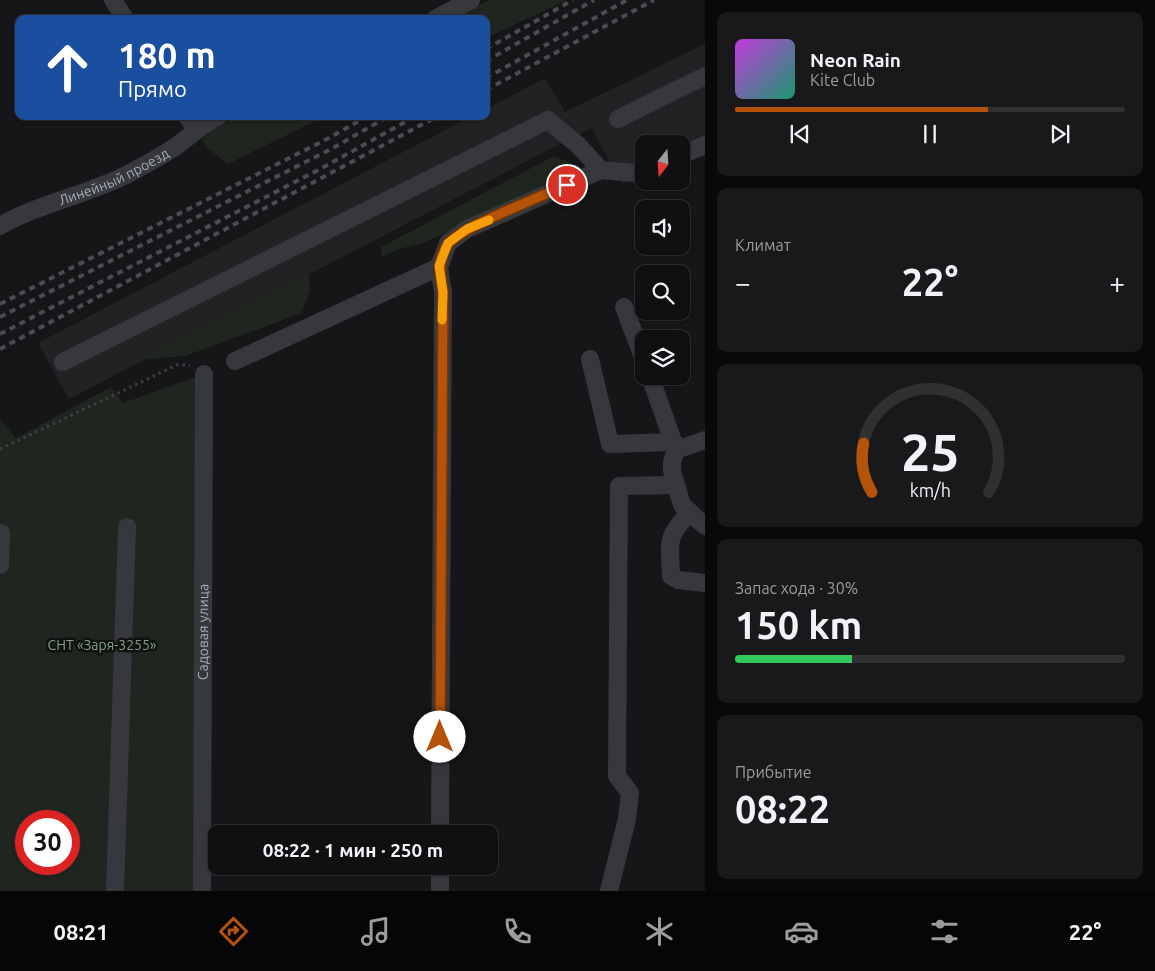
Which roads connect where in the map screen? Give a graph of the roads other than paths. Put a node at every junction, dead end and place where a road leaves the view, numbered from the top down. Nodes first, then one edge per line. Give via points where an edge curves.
1 (113, 0) edge
2 (471, 0) edge
3 (122, 15) edge
4 (443, 15) edge
5 (705, 76) edge
6 (618, 119) dead end
7 (191, 123) edge
8 (705, 145) edge
9 (690, 151) edge
10 (600, 170) junction
11 (635, 173) edge
12 (0, 226) edge
13 (439, 266) junction
14 (624, 307) dead end
15 (635, 336) edge
16 (590, 359) dead end
17 (235, 361) dead end
18 (63, 362) dead end
19 (204, 374) road end
20 (653, 385) edge
21 (705, 440) edge
22 (675, 446) junction
23 (675, 485) junction
24 (690, 512) junction
25 (705, 526) edge
26 (127, 527) dead end
27 (1, 533) dead end
28 (0, 564) edge
29 (705, 583) edge
30 (440, 825) edge
31 (440, 875) edge
32 (115, 891) edge
33 (202, 891) edge
34 (440, 891) edge
35 (609, 891) edge

1 - 3 street
2 - 4 street
5 - 6 street
7 - 12 street, Линейный проезд via 172,149 128,174
8 - 9 street
10 - 11 street
10 - 13 street via 467,229 448,243
10 - 18 street via 548,120
13 - 17 street
13 - 30 street via 443,292
14 - 15 street
16 - 22 street via 610,444
19 - 33 street, Садовая улица
20 - 22 street
21 - 22 street
22 - 23 street via 672,462
23 - 24 street via 682,505
23 - 35 street via 619,486 617,776 630,793 627,819
24 - 25 street
24 - 29 street via 676,526 671,539 671,576 678,580
26 - 32 street
27 - 28 street
31 - 34 street

